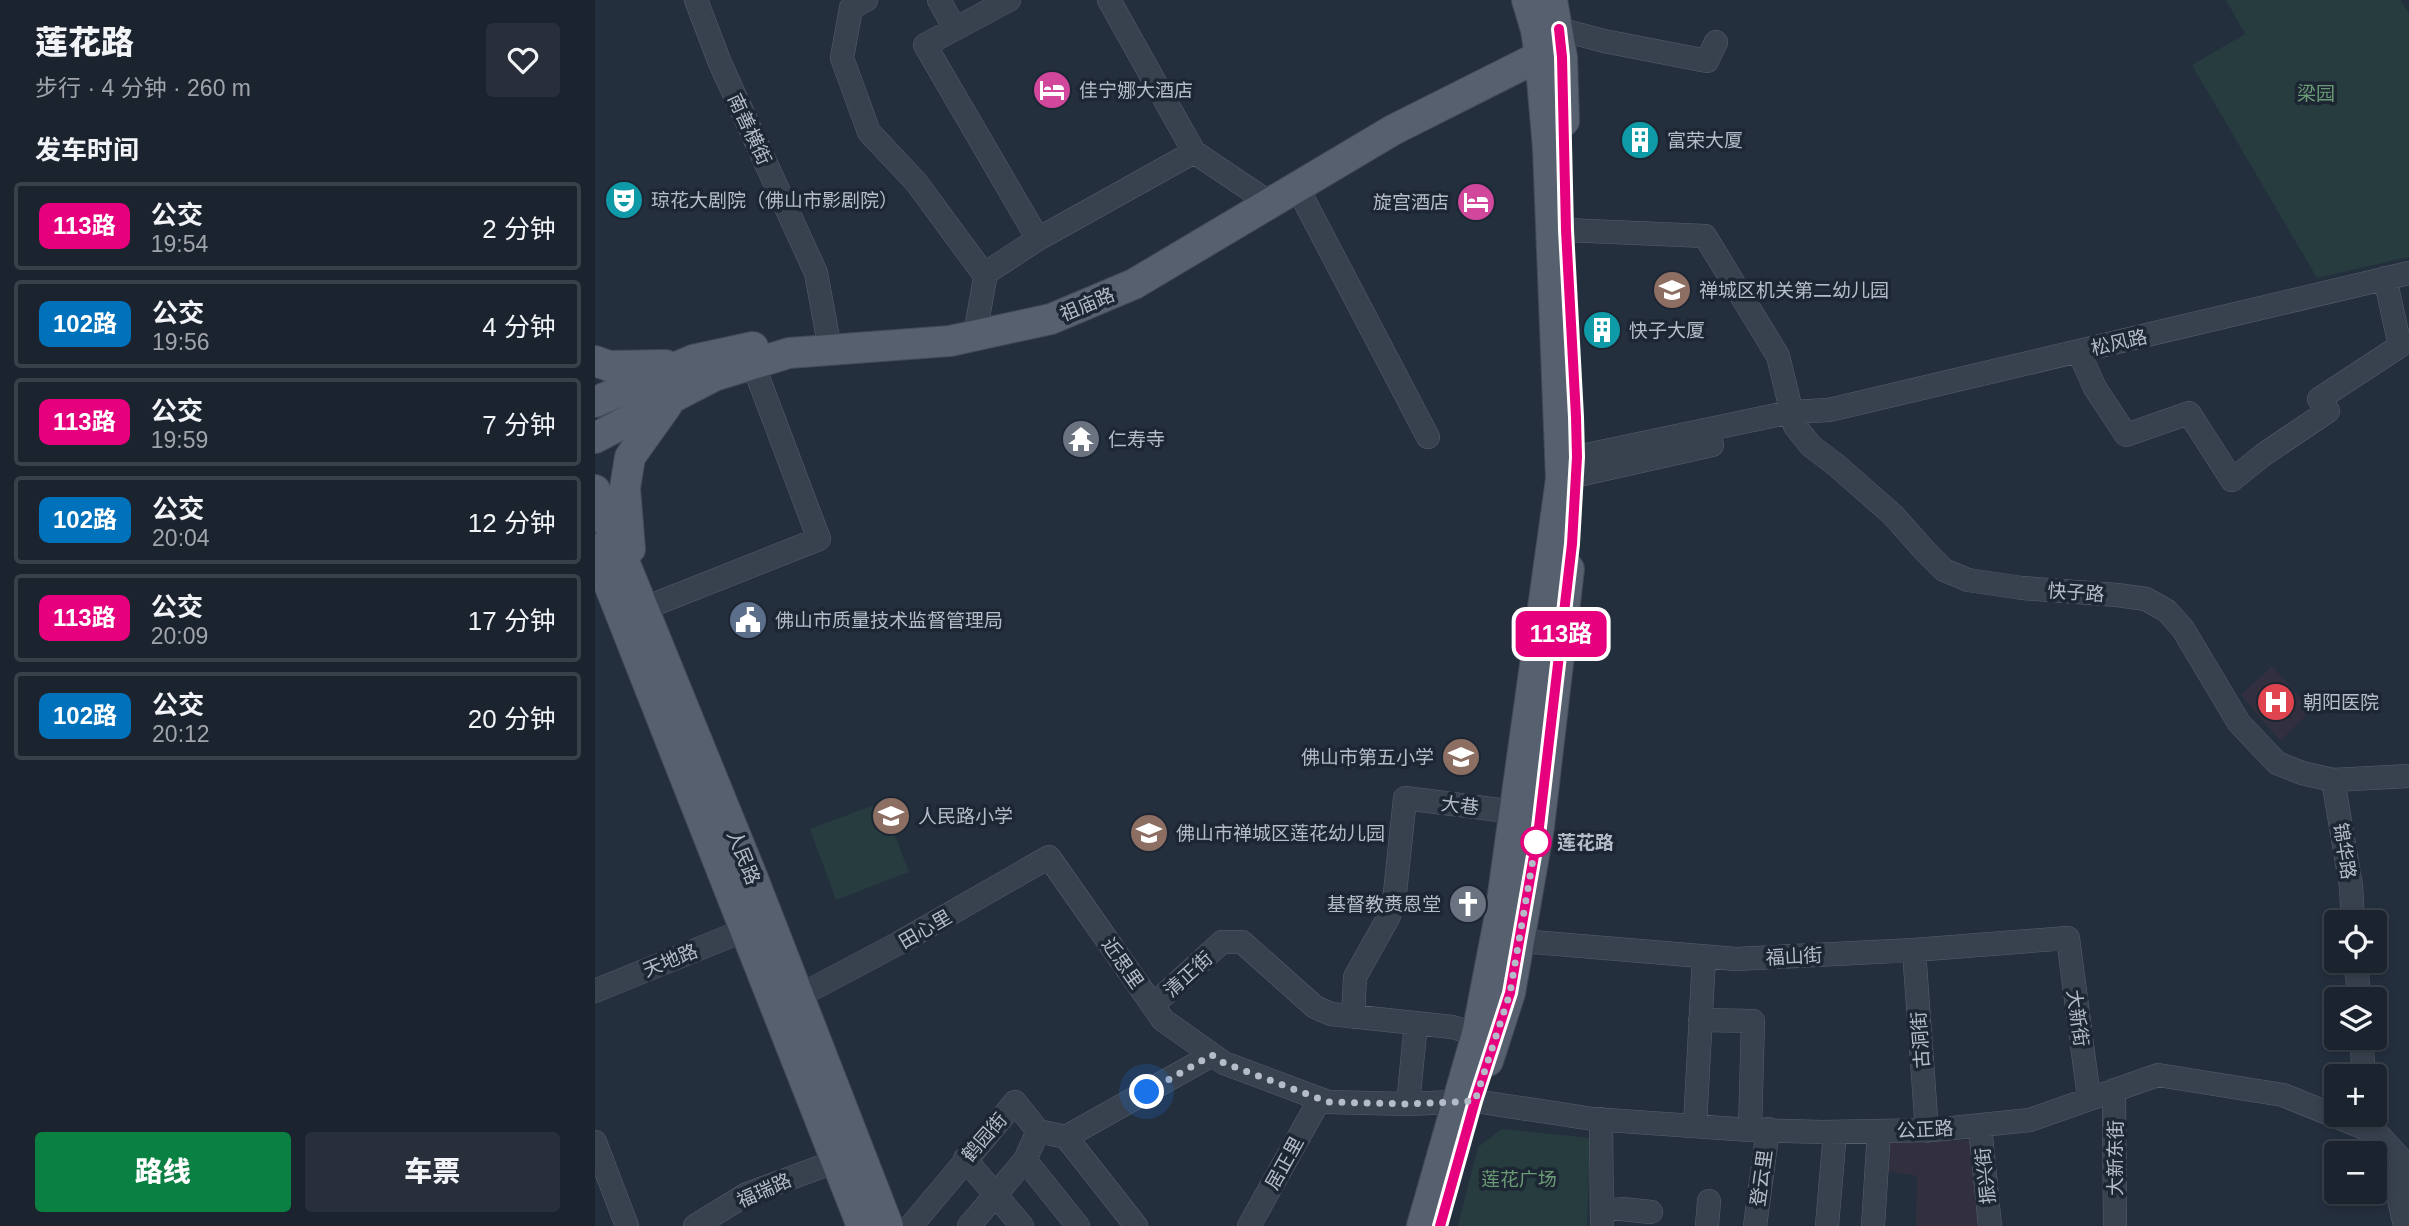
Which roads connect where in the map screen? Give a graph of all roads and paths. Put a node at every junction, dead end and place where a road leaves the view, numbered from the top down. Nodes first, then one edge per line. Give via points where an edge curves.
1 (695, 0) edge
2 (866, 0) edge
3 (939, 0) edge
4 (1009, 0) edge
5 (1109, 0) edge
6 (1527, 0) edge
7 (1552, 0) edge
8 (955, 29) junction
9 (1716, 42) dead end
10 (1549, 43) junction
11 (1194, 152) junction
12 (1297, 187) junction
13 (1261, 197) junction
14 (1566, 230) junction
15 (1038, 239) junction
16 (2409, 272) edge
17 (986, 277) junction
18 (2385, 278) junction
19 (977, 323) junction
20 (828, 338) junction
21 (2079, 352) junction
22 (693, 360) junction
23 (595, 361) edge
24 (753, 364) junction
25 (672, 398) junction
26 (595, 402) edge
27 (1793, 419) junction
28 (1427, 437) dead end
29 (595, 438) edge
30 (1569, 468) junction
31 (595, 489) edge
32 (595, 549) edge
33 (634, 581) junction
34 (645, 608) junction
35 (2409, 776) edge
36 (2333, 780) junction
37 (1515, 812) junction
38 (1049, 857) joint
39 (2352, 910) edge
40 (745, 930) junction
41 (2068, 938) joint
42 (1520, 941) junction
43 (1914, 950) junction
44 (1704, 957) junction
45 (595, 990) edge
46 (799, 996) junction
47 (1153, 1005) junction
48 (1353, 1017) junction
49 (1700, 1020) junction
50 (1416, 1023) junction
51 (1477, 1034) junction
52 (1212, 1055) junction
53 (2114, 1090) junction
54 (2089, 1098) junction
55 (1320, 1099) junction
56 (1466, 1102) junction
57 (1408, 1104) junction
58 (2324, 1108) edge
59 (1601, 1119) junction
60 (1695, 1125) junction
61 (1980, 1126) junction
62 (2376, 1127) edge
63 (2377, 1127) edge
64 (1759, 1129) junction
65 (1927, 1130) junction
66 (1038, 1131) junction
67 (1879, 1131) junction
68 (1835, 1132) junction
69 (1066, 1137) junction
70 (595, 1142) edge
71 (965, 1159) junction
72 (1025, 1160) junction
73 (837, 1161) junction
74 (995, 1193) junction
75 (2409, 1194) edge
76 (1710, 1201) dead end
77 (1651, 1213) edge
78 (1602, 1217) edge
79 (1071, 1223) edge
80 (627, 1226) edge
81 (695, 1226) edge
82 (862, 1226) edge
83 (888, 1226) edge
84 (911, 1226) edge
85 (969, 1226) edge
86 (1022, 1226) edge
87 (1136, 1226) edge
88 (1249, 1226) edge
89 (1422, 1226) edge
90 (1440, 1226) edge
91 (1707, 1226) edge
92 (1755, 1226) edge
93 (1827, 1226) edge
94 (1873, 1226) edge
95 (1990, 1226) edge
96 (2115, 1226) edge
97 (2405, 1226) edge

1 - 20 street, 南善横街 via 817,273
2 - 17 street via 851,8 842,58 869,132 916,182
3 - 8 street
4 - 8 street
5 - 11 street
6 - 10 main road
7 - 10 main road
8 - 15 street via 925,44
9 - 10 street via 1707,61 1624,45
10 - 12 main road, 祖庙路
10 - 13 main road, 祖庙路 via 1496,58
10 - 14 main road
10 - 30 main road via 1548,149
11 - 13 street
11 - 15 street
12 - 24 main road, 祖庙路 via 1134,285 1051,319 950,341 789,353
12 - 28 street
13 - 19 main road, 祖庙路 via 1130,275 1044,309
14 - 27 street via 1705,236 1778,356
14 - 30 main road
15 - 17 street
16 - 18 street, 松风路
17 - 19 street
18 - 21 street, 松风路
18 - 21 street via 2400,346 2319,399 2328,411 2232,480 2189,413 2126,435 2095,388
19 - 20 main road, 祖庙路 via 946,330
20 - 22 main road, 祖庙路 via 789,340
21 - 27 street, 松风路
22 - 23 main road via 648,366 609,366
22 - 26 main road, 祖庙路
24 - 25 main road, 祖庙路 via 713,376
24 - 34 street via 819,539
25 - 29 main road, 祖庙路
25 - 33 main road via 630,457 625,506
27 - 30 street
27 - 36 street, 快子路 via 1811,446 1878,502 1944,570 1969,580 2022,588 2145,599 2167,611 2183,629 2239,723 2277,763
30 - 37 main road
30 - 42 main road via 1572,544 1539,827
31 - 33 main road, 人民路
32 - 40 main road, 人民路
33 - 34 main road, 人民路
34 - 46 main road, 人民路
35 - 36 street, 快子路
36 - 39 street, 锦华路
37 - 48 street, 大巷 via 1405,798 1394,902 1355,977
37 - 51 main road
38 - 46 street, 田心里
38 - 47 street, 近思里
40 - 45 street, 天地路
40 - 73 main road, 人民路
41 - 43 street, 福山街
41 - 54 street, 大新街
42 - 44 street, 福山街
42 - 56 main road via 1510,993
43 - 44 street, 福山街
43 - 65 street, 古洞街
44 - 49 street
46 - 83 main road, 人民路
47 - 48 street, 清正街 via 1222,942 1243,942 1315,1007
47 - 52 street, 近思里 via 1163,1020
48 - 50 street
49 - 60 street
49 - 64 street, 登云里 via 1753,1021
50 - 51 street
50 - 57 street
51 - 56 main road
52 - 55 street
52 - 69 street
53 - 54 street, 公正路
53 - 58 street, 公正路 via 2158,1074 2283,1095
53 - 96 street, 大新东街
54 - 61 street, 公正路 via 2030,1120
55 - 57 street
55 - 88 street, 居正里
56 - 57 street
56 - 59 street, 公正路
56 - 89 main road
56 - 90 main road
59 - 60 street, 公正路
59 - 78 street
60 - 64 street, 公正路
61 - 65 street, 公正路
61 - 95 street, 振兴街
62 - 97 street
63 - 75 street via 2399,1157
64 - 68 street, 公正路
64 - 92 street, 登云里
65 - 67 street, 公正路
66 - 69 street, 鹤园街
66 - 71 street, 鹤园街 via 1015,1102
66 - 72 street
67 - 68 street, 公正路
67 - 94 street
68 - 93 street
69 - 87 street
70 - 80 street
71 - 74 street
71 - 84 street, 鹤园街
72 - 74 street
72 - 79 street
73 - 81 street, 福瑞路 via 747,1194
73 - 82 main road, 人民路
74 - 85 street
74 - 86 street
76 - 91 street
77 - 78 street

